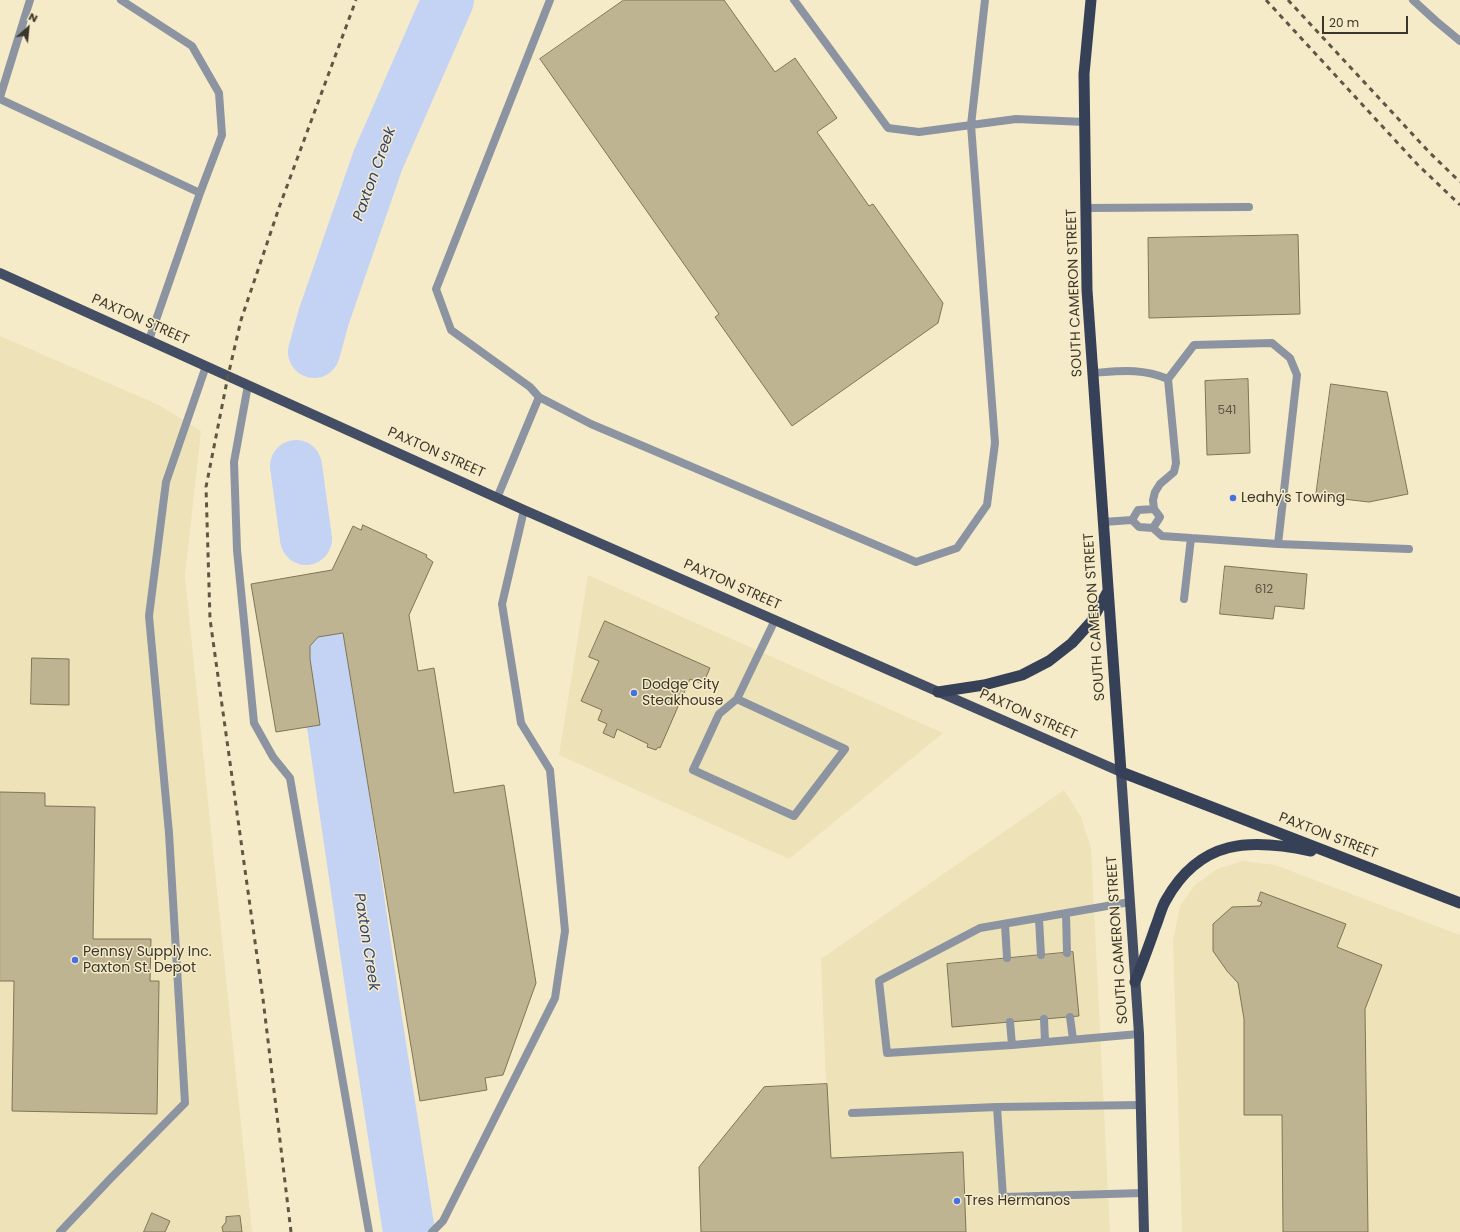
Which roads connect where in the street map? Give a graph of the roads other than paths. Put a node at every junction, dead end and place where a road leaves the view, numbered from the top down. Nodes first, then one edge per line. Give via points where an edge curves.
1 (30, 0) edge
2 (121, 0) edge
3 (550, 0) edge
4 (794, 0) edge
5 (985, 0) edge
6 (1091, 0) edge
7 (1413, 0) edge
8 (1460, 41) edge
9 (0, 98) edge
10 (1085, 122) junction
11 (971, 125) junction
12 (200, 193) junction
13 (1249, 207) dead end
14 (1086, 208) junction
15 (0, 273) edge
16 (148, 340) junction
17 (206, 366) junction
18 (1093, 373) junction
19 (1168, 379) junction
20 (248, 385) junction
21 (539, 397) junction
22 (497, 498) junction
23 (1154, 509) junction
24 (524, 510) junction
25 (1132, 520) junction
26 (1103, 522) junction
27 (1153, 528) junction
28 (1191, 538) junction
29 (1278, 544) junction
30 (1409, 549) dead end
31 (1108, 591) junction
32 (1184, 599) dead end
33 (775, 620) junction
34 (938, 692) junction
35 (737, 700) junction
36 (1121, 772) junction
37 (1345, 858) junction
38 (1130, 902) junction
39 (1460, 903) edge
40 (1066, 914) junction
41 (1039, 919) junction
42 (1005, 924) junction
43 (1067, 953) dead end
44 (1041, 955) dead end
45 (1007, 958) dead end
46 (1136, 982) junction
47 (1070, 1017) dead end
48 (1044, 1019) dead end
49 (1010, 1022) dead end
50 (1139, 1034) junction
51 (1073, 1038) junction
52 (1045, 1041) junction
53 (1012, 1045) junction
54 (1141, 1105) junction
55 (997, 1107) junction
56 (852, 1113) dead end
57 (1143, 1193) junction
58 (60, 1232) edge
59 (369, 1232) edge
60 (432, 1232) edge
61 (1144, 1232) edge

1 - 9 lane
2 - 12 lane via 192,46 219,93 222,135
3 - 21 lane via 436,289 451,330 530,387
4 - 11 lane via 888,128 919,132
5 - 11 lane
6 - 10 highway, SOUTH CAMERON STREET via 1084,74
7 - 8 lane
9 - 12 lane
10 - 11 lane via 1016,120
10 - 14 highway, SOUTH CAMERON STREET
11 - 21 lane via 995,443 987,505 957,548 916,562 591,424
12 - 16 lane
13 - 14 lane
14 - 18 highway, SOUTH CAMERON STREET via 1087,290
15 - 16 main road, PAXTON STREET
16 - 17 main road, PAXTON STREET
17 - 20 main road, PAXTON STREET
17 - 58 lane via 166,482 149,616 169,833 185,1103
18 - 19 lane via 1132,370
18 - 26 highway, SOUTH CAMERON STREET
19 - 23 lane via 1176,463 1174,472 1155,492
19 - 29 lane via 1194,345 1272,344 1290,358 1297,375
20 - 22 main road, PAXTON STREET
20 - 59 lane via 234,462 237,550 254,723 273,757 290,778
21 - 22 lane
22 - 24 main road, PAXTON STREET
23 - 25 lane via 1138,510
23 - 27 lane via 1160,517
24 - 33 main road, PAXTON STREET
24 - 60 lane via 502,604 521,723 550,770 565,931 555,998 443,1221
25 - 26 lane
25 - 27 lane via 1139,527
26 - 31 highway, SOUTH CAMERON STREET
27 - 28 lane via 1162,536
28 - 29 lane
28 - 32 lane
29 - 30 lane
31 - 34 highway via 1091,622 1072,643 1049,661 1022,675 984,685
31 - 36 highway, SOUTH CAMERON STREET
33 - 34 main road, PAXTON STREET
33 - 35 lane
34 - 36 main road, PAXTON STREET
35 - 35 lane via 719,714 693,770 794,816 845,749
36 - 37 highway, PAXTON STREET
36 - 38 main road, SOUTH CAMERON STREET
37 - 39 highway, PAXTON STREET
37 - 46 highway via 1282,845 1261,844 1220,849 1203,858 1186,872 1165,901
38 - 40 lane
38 - 46 main road, SOUTH CAMERON STREET
40 - 41 lane
40 - 43 lane
41 - 42 lane
41 - 44 lane
42 - 45 lane
42 - 53 lane via 980,928 880,981 888,1053
46 - 50 main road, SOUTH CAMERON STREET
47 - 51 lane
48 - 52 lane
49 - 53 lane
50 - 51 lane
50 - 54 main road, SOUTH CAMERON STREET
51 - 52 lane
52 - 53 lane
54 - 55 lane
54 - 57 main road, SOUTH CAMERON STREET
55 - 56 lane
55 - 57 lane via 1003,1198
57 - 61 main road, SOUTH CAMERON STREET

